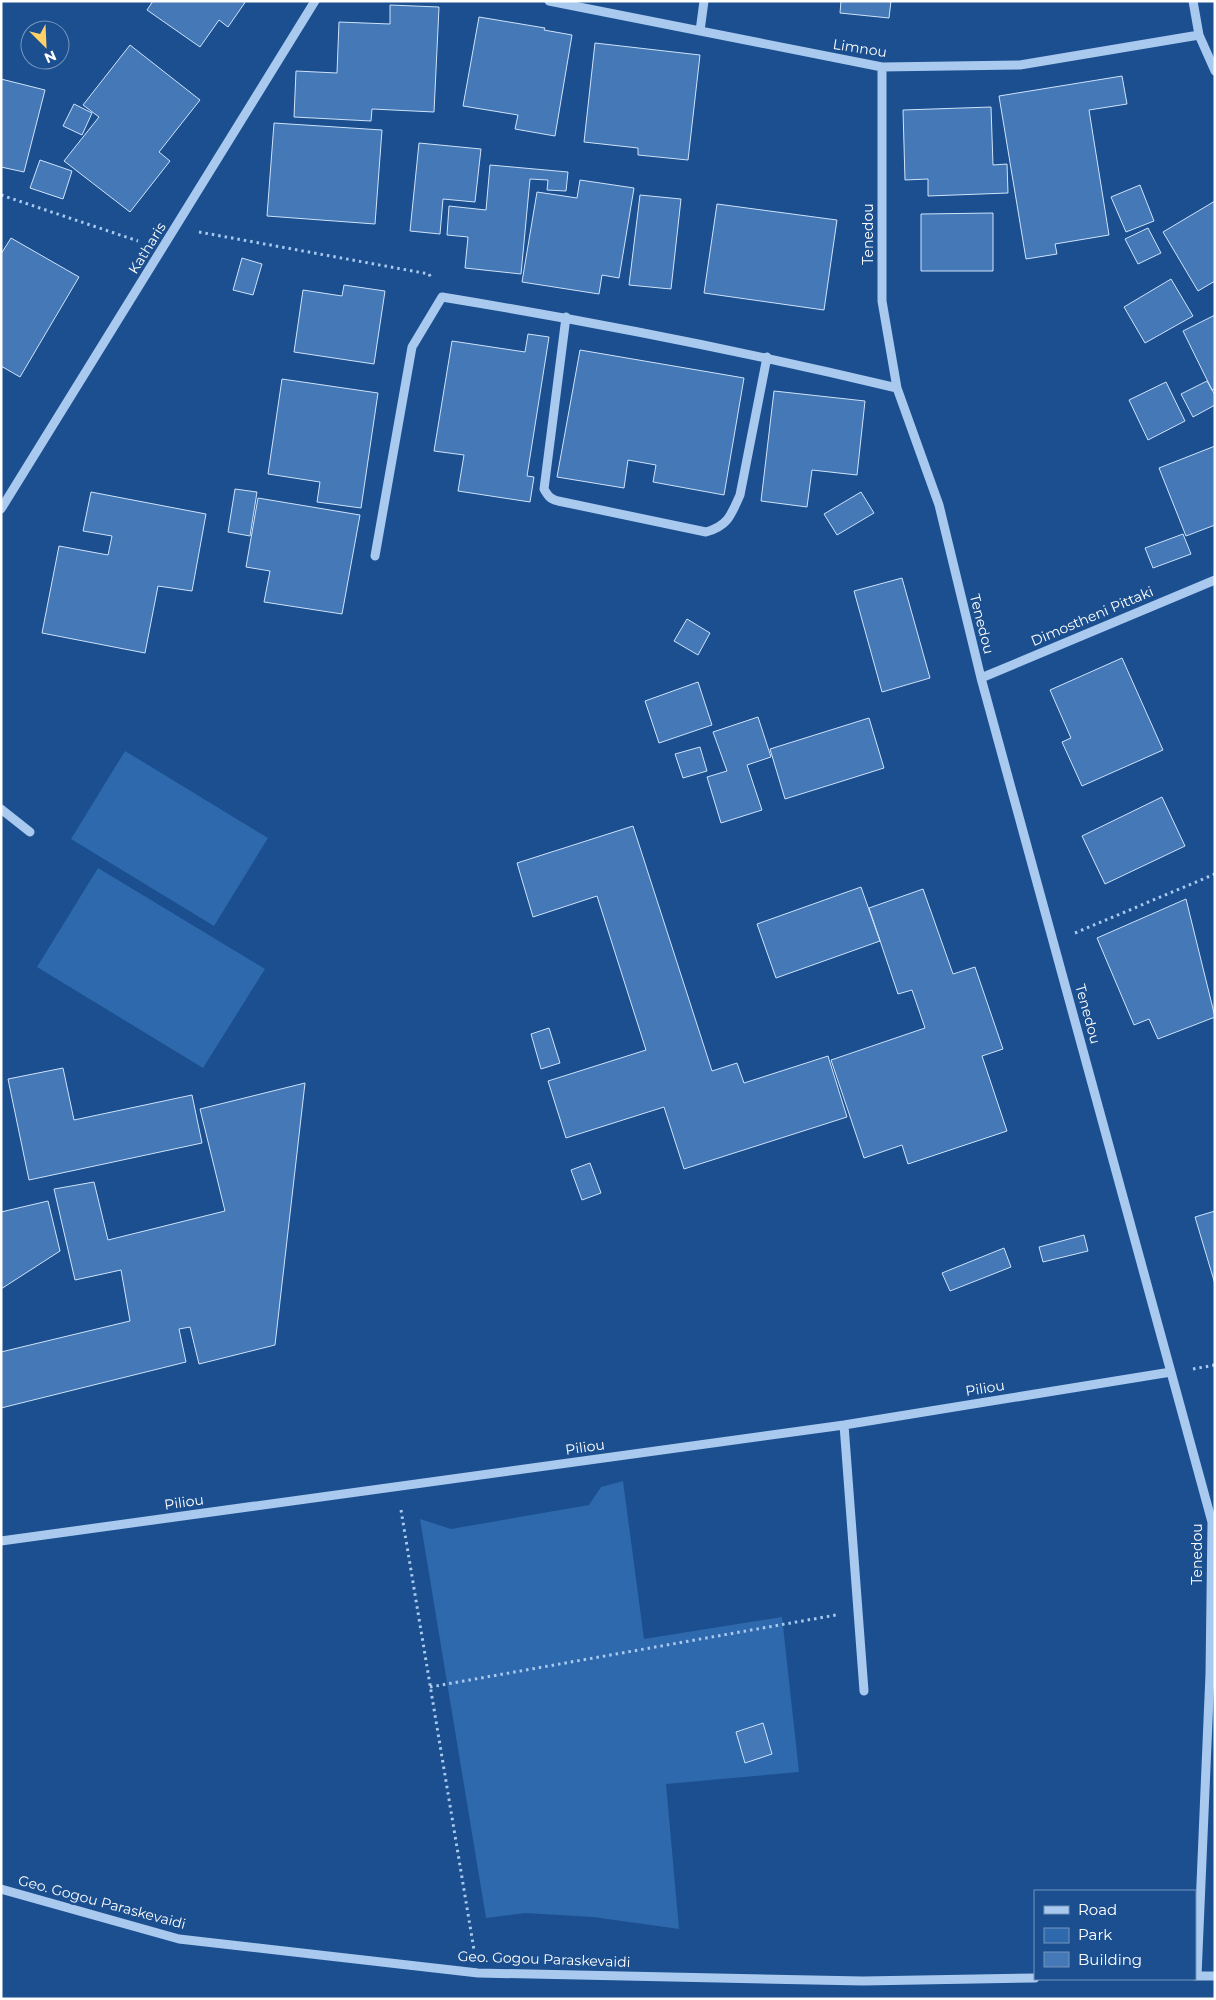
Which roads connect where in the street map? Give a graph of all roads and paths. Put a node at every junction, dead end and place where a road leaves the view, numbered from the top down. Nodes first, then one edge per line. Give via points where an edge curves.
1 (315, 1) edge
2 (550, 1) edge
3 (704, 1) edge
4 (1193, 1) edge
5 (700, 31) junction
6 (1199, 35) junction
7 (882, 67) junction
8 (1215, 71) edge
9 (1, 195) edge
10 (176, 228) junction
11 (162, 249) junction
12 (442, 297) junction
13 (566, 317) junction
14 (767, 357) junction
15 (897, 388) junction
16 (4, 499) edge
17 (1, 509) edge
18 (375, 556) dead end
19 (1215, 580) edge
20 (981, 678) junction
21 (1, 809) edge
22 (30, 832) dead end
23 (1215, 874) edge
24 (1054, 942) junction
25 (1171, 1372) junction
26 (844, 1425) junction
27 (397, 1487) junction
28 (1, 1541) edge
29 (858, 1611) junction
30 (1213, 1675) edge
31 (430, 1686) junction
32 (864, 1691) dead end
33 (1, 1889) edge
34 (478, 1973) junction
35 (1196, 1976) edge
36 (1215, 1976) edge
37 (1034, 1978) edge

1 - 10 street, Katharis
2 - 5 street, Limnou
3 - 5 street
4 - 6 street
5 - 7 street, Limnou
6 - 7 street, Limnou via 1020,65
6 - 8 street
7 - 15 street, Tenedou via 882,301
9 - 11 path
10 - 11 street, Katharis
10 - 12 path via 429,274
11 - 16 street, Katharis
12 - 13 street
12 - 18 street via 412,347
13 - 14 street
13 - 14 street via 544,489 550,499 706,532 716,529 731,517 740,495
14 - 15 street
15 - 20 street, Tenedou via 939,506
16 - 17 street, Katharis
19 - 20 street, Dimostheni Pittaki
20 - 24 street, Tenedou
21 - 22 street
23 - 24 path
24 - 25 street, Tenedou
25 - 26 street, Piliou
25 - 30 street, Tenedou via 1212,1522
26 - 27 street, Piliou
26 - 29 street
27 - 28 street, Piliou
27 - 31 path
29 - 31 path
29 - 32 street
30 - 35 street, Tenedou
31 - 34 path
33 - 34 street, Geo. Gogou Paraskevaidi via 179,1939
34 - 37 street, Geo. Gogou Paraskevaidi via 863,1981
35 - 36 street

